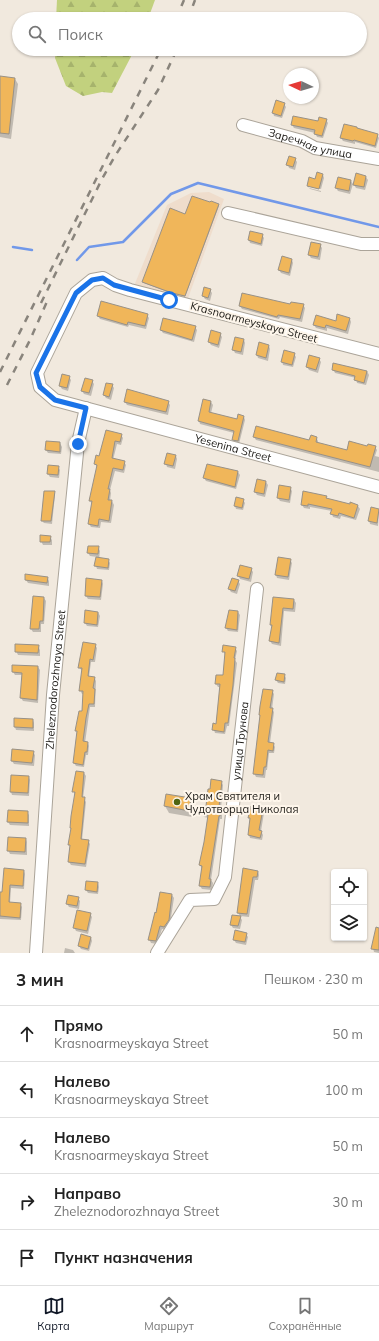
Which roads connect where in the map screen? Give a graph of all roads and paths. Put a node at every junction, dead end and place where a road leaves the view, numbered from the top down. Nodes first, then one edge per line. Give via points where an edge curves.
1 (242, 125) dead end
2 (379, 159) edge
3 (228, 213) dead end
4 (379, 244) edge
5 (379, 354) edge
6 (86, 408) junction
7 (379, 487) edge
8 (257, 589) dead end
9 (36, 953) edge
10 (156, 953) edge

1 - 2 street, Заречная улица via 302,141 315,148
3 - 4 street via 361,244
5 - 6 street, Krasnoarmeyskaya Street via 130,290 103,278 92,280 76,293 36,373 40,387 55,400
6 - 7 street, Yesenina Street
6 - 9 street, Zheleznodorozhnaya Street via 78,444 53,695
8 - 10 street, улица Трунова via 225,877 214,899 190,900

